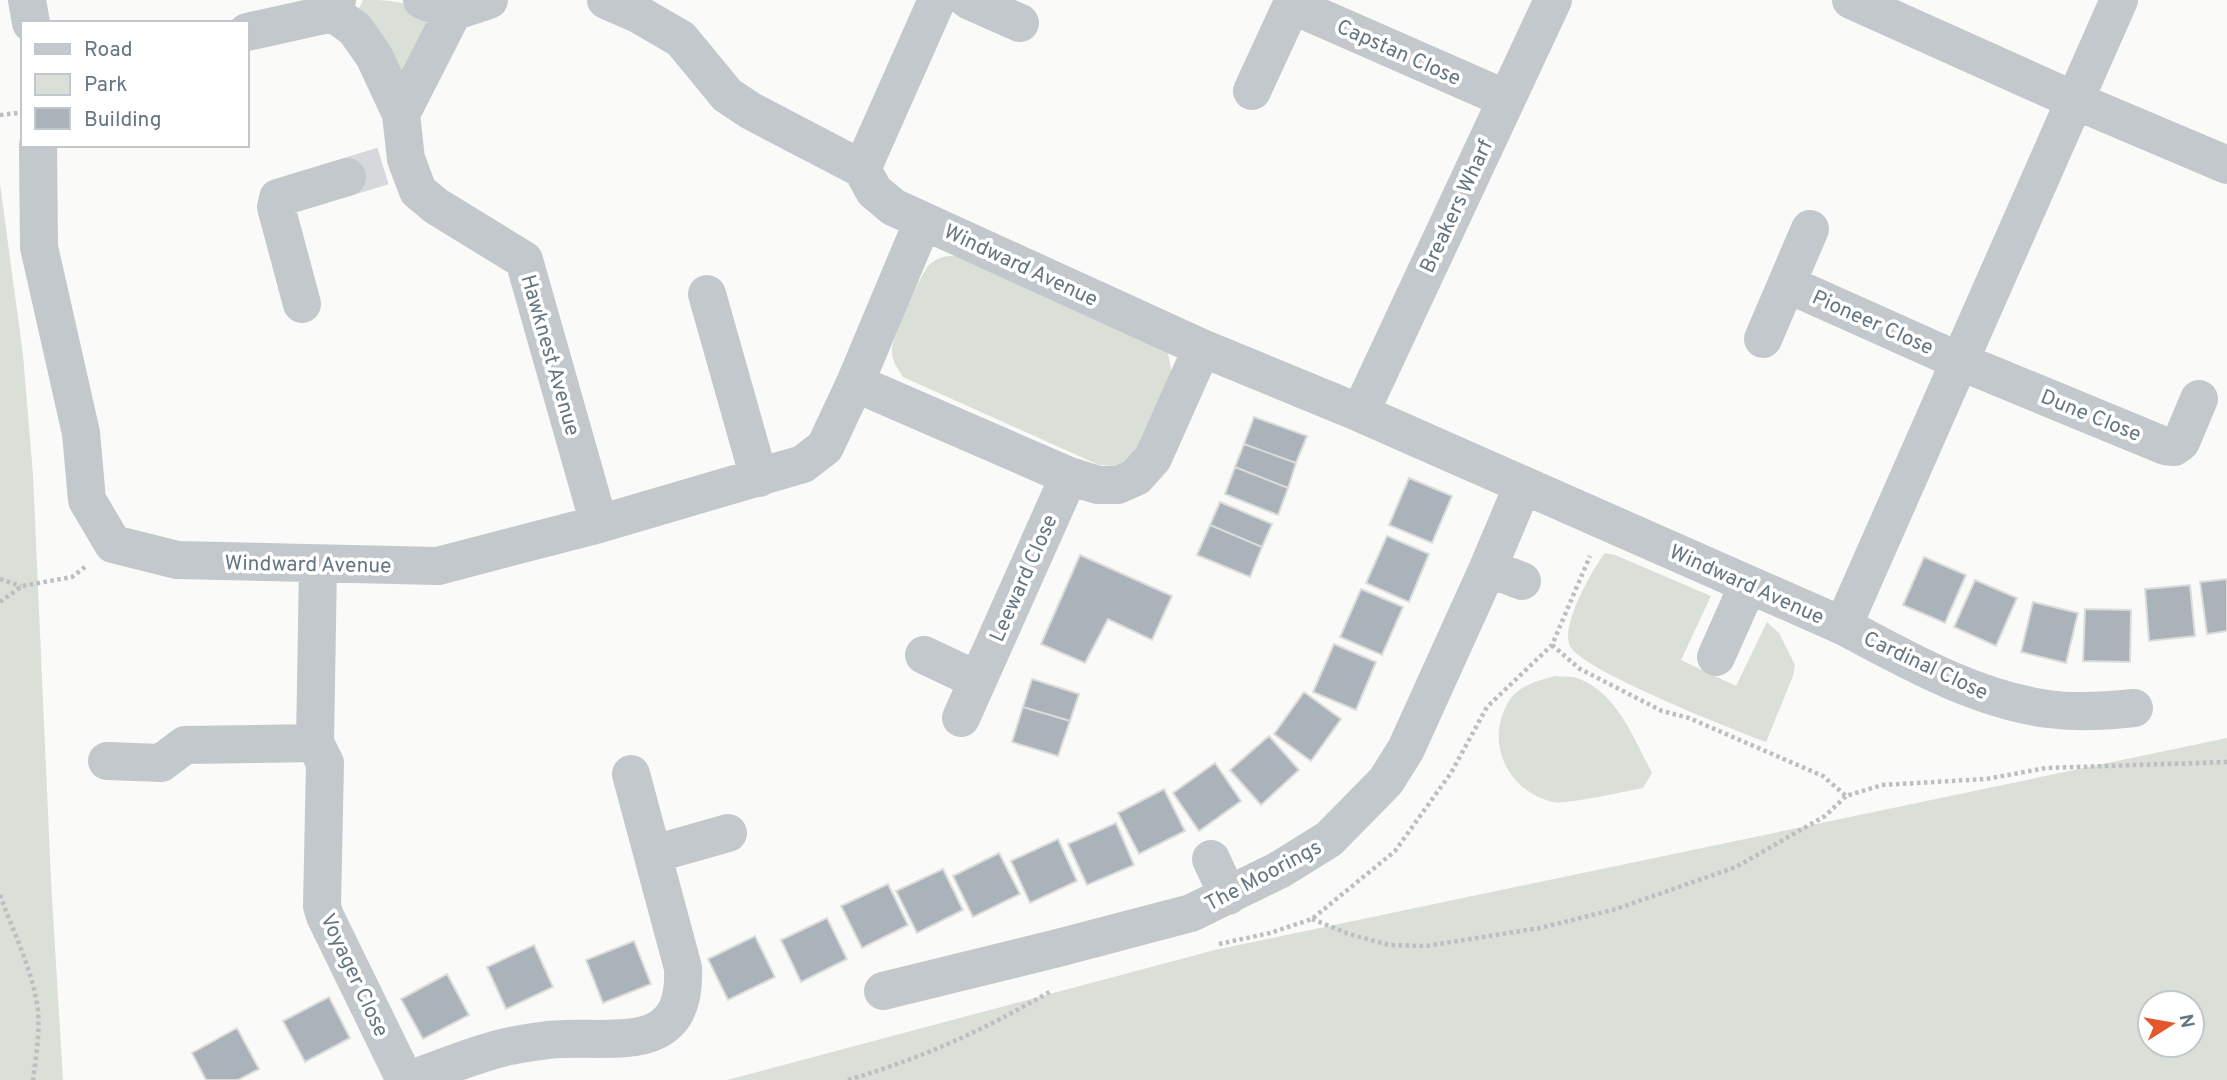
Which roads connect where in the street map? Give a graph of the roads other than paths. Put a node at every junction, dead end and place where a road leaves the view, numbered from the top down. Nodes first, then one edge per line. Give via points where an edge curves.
1 (27, 0) edge
2 (489, 0) edge
3 (606, 0) edge
4 (937, 0) edge
5 (968, 0) edge
6 (1553, 0) edge
7 (1851, 0) edge
8 (2119, 0) edge
9 (1293, 2) edge
10 (335, 6) edge
11 (438, 6) edge
12 (31, 21) edge
13 (1020, 23) dead end
14 (248, 32) edge
15 (1252, 91) dead end
16 (1506, 99) junction
17 (2076, 101) junction
18 (401, 114) junction
19 (38, 147) edge
20 (2227, 165) edge
21 (862, 169) junction
22 (347, 177) tunnel mouth
23 (923, 221) junction
24 (1810, 230) dead end
25 (1787, 284) junction
26 (707, 294) dead end
27 (302, 304) dead end
28 (1763, 339) dead end
29 (1202, 348) junction
30 (1959, 361) junction
31 (855, 383) junction
32 (2199, 399) dead end
33 (1360, 413) junction
34 (1069, 477) junction
35 (759, 478) junction
36 (1523, 485) junction
37 (599, 523) junction
38 (318, 565) junction
39 (1748, 585) junction
40 (1843, 626) junction
41 (924, 655) dead end
42 (1716, 657) dead end
43 (977, 680) junction
44 (2134, 708) dead end
45 (961, 718) dead end
46 (315, 743) junction
47 (107, 761) dead end
48 (631, 774) dead end
49 (728, 833) dead end
50 (654, 854) junction
51 (1211, 859) dead end
52 (1228, 896) junction
53 (883, 990) dead end
54 (407, 1080) edge

1 - 12 street
2 - 11 street
3 - 21 street via 681,38 727,95 751,111
4 - 21 street
5 - 13 street
6 - 16 street, Breakers Wharf
7 - 17 street
8 - 17 street, Windward Avenue
9 - 15 street, Capstan Close
9 - 16 street, Capstan Close
10 - 14 street
10 - 18 street, Hawknest Avenue via 374,55
11 - 18 street
16 - 33 street, Breakers Wharf
17 - 20 street
17 - 30 street, Windward Avenue
18 - 37 street, Hawknest Avenue via 395,163 418,191 524,261
19 - 38 street, Windward Avenue via 39,247 81,433 87,500 113,544 177,560
21 - 23 street via 874,191 893,207
22 - 27 street via 278,198 275,207
23 - 29 street, Windward Avenue
23 - 31 street, Windward Avenue
24 - 25 street, Pioneer Close
25 - 28 street, Pioneer Close
25 - 30 street, Pioneer Close
26 - 35 street
29 - 33 street, Windward Avenue
29 - 34 street via 1153,458 1136,477 1118,485
30 - 32 street, Dune Close via 2165,446 2181,442
30 - 40 street, Windward Avenue
31 - 34 street
31 - 35 street, Windward Avenue via 825,447 803,464
33 - 36 street, Windward Avenue
34 - 43 street, Leeward Close
35 - 37 street, Windward Avenue
36 - 39 street, Windward Avenue
36 - 52 street, The Moorings via 1505,575 1386,781 1329,839
37 - 38 street, Windward Avenue via 438,566
38 - 46 street, Voyager Close
39 - 40 street, Windward Avenue
39 - 42 street
40 - 44 street, Cardinal Close via 1966,687 2005,700 2058,710
41 - 43 street
43 - 45 street, Leeward Close
46 - 47 street via 185,745 162,763
46 - 54 street, Voyager Close via 325,763 321,894 325,916
48 - 50 street, Voyager Close
49 - 50 street
50 - 54 street, Voyager Close via 684,968 679,1009 665,1025 644,1036 508,1046
51 - 52 street
52 - 53 street, The Moorings via 1191,913

